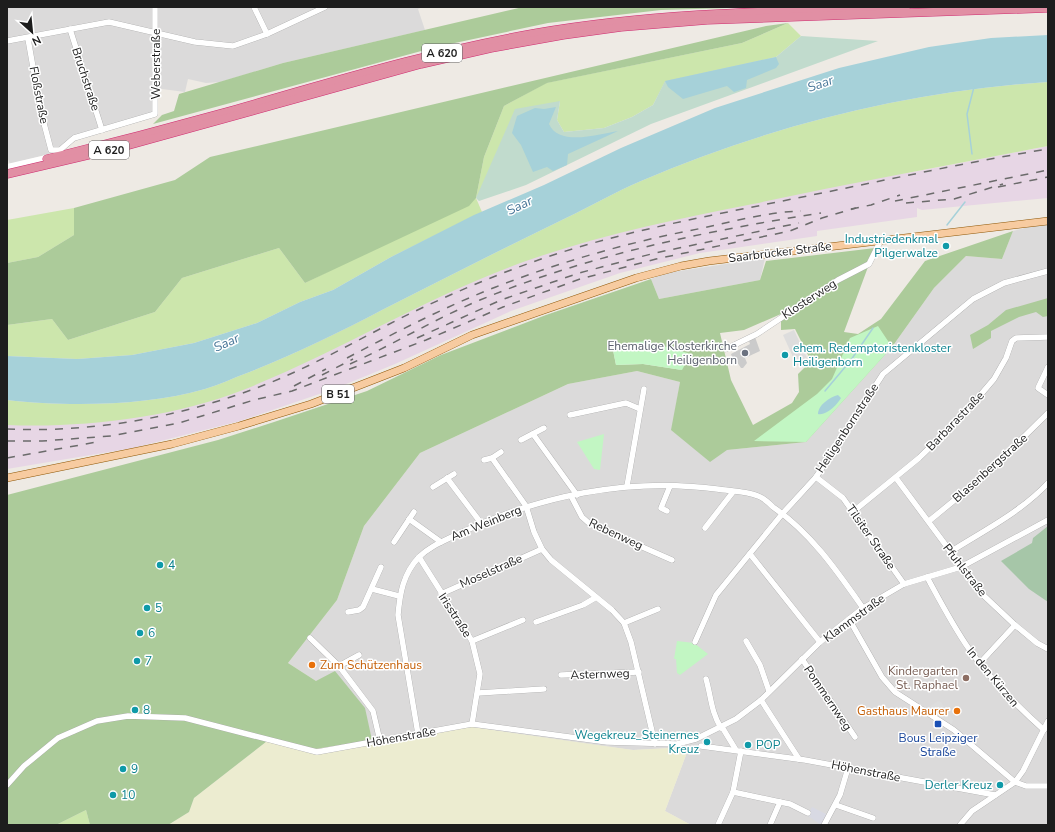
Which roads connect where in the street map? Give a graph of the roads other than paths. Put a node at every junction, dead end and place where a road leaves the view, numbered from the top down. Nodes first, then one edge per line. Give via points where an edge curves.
1 (155, 7) edge
2 (254, 7) edge
3 (325, 7) edge
4 (906, 7) edge
5 (1048, 8) edge
6 (844, 12) junction
7 (70, 29) junction
8 (156, 33) junction
9 (267, 34) junction
10 (28, 39) junction
11 (7, 41) edge
12 (102, 130) junction
13 (61, 158) junction
14 (7, 168) edge
15 (7, 174) edge
16 (1048, 221) edge
17 (881, 240) junction
18 (1048, 271) edge
19 (1048, 337) edge
20 (726, 349) dead end
21 (1048, 367) edge
22 (644, 389) dead end
23 (1048, 395) edge
24 (640, 409) junction
25 (1048, 413) edge
26 (570, 415) dead end
27 (544, 428) dead end
28 (533, 434) junction
29 (521, 440) dead end
30 (501, 452) dead end
31 (492, 458) junction
32 (484, 460) dead end
33 (454, 474) dead end
34 (816, 477) junction
35 (7, 478) edge
36 (447, 478) junction
37 (896, 478) junction
38 (1048, 484) edge
39 (627, 486) junction
40 (670, 486) junction
41 (433, 487) dead end
42 (733, 492) junction
43 (574, 496) junction
44 (526, 506) junction
45 (667, 511) dead end
46 (854, 511) junction
47 (414, 512) dead end
48 (783, 513) junction
49 (409, 519) junction
50 (1048, 520) edge
51 (929, 521) junction
52 (481, 523) junction
53 (705, 528) dead end
54 (394, 542) dead end
55 (441, 542) junction
56 (542, 549) junction
57 (950, 552) junction
58 (750, 554) junction
59 (419, 557) junction
60 (672, 560) dead end
61 (961, 567) junction
62 (381, 568) dead end
63 (927, 577) junction
64 (904, 584) junction
65 (372, 589) junction
66 (441, 594) junction
67 (399, 596) junction
68 (595, 598) junction
69 (863, 608) junction
70 (658, 609) dead end
71 (348, 612) dead end
72 (849, 619) junction
73 (523, 620) dead end
74 (536, 622) dead end
75 (624, 623) junction
76 (1015, 625) junction
77 (310, 638) dead end
78 (472, 641) junction
79 (746, 641) dead end
80 (695, 642) dead end
81 (820, 642) junction
82 (1048, 649) edge
83 (359, 655) dead end
84 (802, 659) junction
85 (979, 664) junction
86 (339, 666) junction
87 (639, 672) junction
88 (561, 675) dead end
89 (706, 679) dead end
90 (544, 689) dead end
91 (769, 691) junction
92 (478, 693) junction
93 (760, 700) junction
94 (1048, 721) edge
95 (472, 724) junction
96 (722, 728) junction
97 (1044, 730) junction
98 (418, 734) junction
99 (855, 737) dead end
100 (380, 741) junction
101 (655, 744) junction
102 (678, 744) joint
103 (701, 746) dead end
104 (738, 751) junction
105 (799, 759) junction
106 (848, 768) junction
107 (1015, 782) junction
108 (7, 785) edge
109 (1048, 786) edge
110 (734, 792) junction
111 (995, 795) junction
112 (780, 802) junction
113 (836, 805) junction
114 (808, 813) dead end
115 (873, 818) dead end
116 (718, 825) edge
117 (770, 825) edge
118 (824, 825) edge
119 (960, 825) edge

1 - 8 street, Weberstraße
2 - 9 street
3 - 9 street
4 - 6 highway, A 620
5 - 6 highway, A 620
6 - 13 highway, A 620 via 621,21 538,33 371,70
7 - 8 street via 109,22
7 - 10 street
7 - 12 street, Bruchstraße
8 - 9 street via 195,42 233,46
8 - 12 street, Weberstraße via 156,114
10 - 11 street
10 - 12 street, Floßstraße via 41,112 51,150 60,150 74,138
13 - 14 highway, A 620
13 - 15 highway, A 620
16 - 17 main road, Saarbrücker Straße / B 51
17 - 20 street, Klosterweg via 869,264 838,280 757,334
17 - 35 main road, Saarbrücker Straße / B 51 via 709,261 656,272 472,335 404,368 311,404 172,444
18 - 34 street, Heiligenbornstraße via 1018,278 982,293 921,340 878,380
19 - 37 street, Barbarastraße via 1016,338 1012,341 999,370 986,389 965,413
21 - 23 street via 1038,388
22 - 24 street
24 - 26 street via 626,403
24 - 39 street
25 - 51 street, Blasenbergstraße via 984,476
27 - 28 street
28 - 29 street
28 - 43 street, Rebenweg
30 - 31 street
31 - 32 street
31 - 44 street
33 - 36 street
34 - 46 street, Tilsiter Straße via 843,498
34 - 48 street, Heiligenbornstraße
36 - 41 street
36 - 52 street
37 - 46 street, Barbarastraße
37 - 51 street, Pfuhlstraße
38 - 57 street via 1002,520
39 - 40 street, Am Weinberg
39 - 43 street, Am Weinberg
40 - 42 street, Am Weinberg
40 - 45 street via 661,508
42 - 48 street, Am Weinberg via 758,496
42 - 53 street
43 - 44 street, Am Weinberg
43 - 60 street, Rebenweg via 582,517 590,524
44 - 52 street, Am Weinberg
44 - 56 street
46 - 64 street, Tilsiter Straße
47 - 49 street
48 - 58 street, Heiligenbornstraße
48 - 69 street, Am Weinberg via 821,549
49 - 54 street
49 - 55 street
50 - 61 street, Klammstraße
51 - 57 street, Pfuhlstraße
52 - 55 street, Am Weinberg
55 - 59 street, Am Weinberg
56 - 66 street, Moselstraße
56 - 68 street
57 - 61 street, Pfuhlstraße
58 - 80 street, Heiligenbornstraße via 716,595
58 - 81 street
59 - 66 street, Irisstraße
59 - 67 street, Am Weinberg via 408,570
61 - 63 street, Klammstraße
61 - 76 street, Pfuhlstraße via 982,594
62 - 65 street
63 - 64 street, Klammstraße
63 - 85 street, In den Kürzen
64 - 69 street, Klammstraße
65 - 67 street
65 - 71 street via 364,607
66 - 78 street, Irisstraße
67 - 98 street, Am Weinberg via 398,616
68 - 74 street
68 - 75 street via 612,610
69 - 72 street, Klammstraße
70 - 75 street
72 - 81 street, Klammstraße
72 - 107 street via 882,677 895,692 954,730
73 - 78 street
75 - 87 street via 632,642
76 - 82 street, Pfuhlstraße
76 - 85 street
77 - 86 street
78 - 92 street, Irisstraße via 480,674
79 - 91 street via 760,665
81 - 84 street, Klammstraße
83 - 86 street
84 - 91 street, Klammstraße
84 - 99 street, Pommernweg
85 - 97 street, In den Kürzen via 1014,704
86 - 100 street via 373,711
87 - 88 street, Asternweg
87 - 101 street
89 - 96 street via 713,712
90 - 92 street
91 - 93 street, Klammstraße
92 - 95 street, Irisstraße
93 - 96 street, Klammstraße
93 - 105 street
94 - 97 street
95 - 98 street, Höhenstraße
95 - 101 street, Höhenstraße via 607,742
96 - 102 street, Klammstraße
96 - 104 street
97 - 107 street
98 - 100 street, Höhenstraße
100 - 108 street, Höhenstraße via 317,752 185,718 128,716 97,721 58,738 24,766
101 - 102 street, Höhenstraße
103 - 104 street, Höhenstraße
104 - 105 street, Höhenstraße
104 - 110 street
105 - 106 street, Höhenstraße
106 - 111 street, Höhenstraße
106 - 113 street
107 - 109 street via 1026,786
107 - 111 street
110 - 112 street
110 - 116 street
111 - 119 street via 972,811
112 - 114 street
112 - 117 street
113 - 115 street
113 - 118 street

